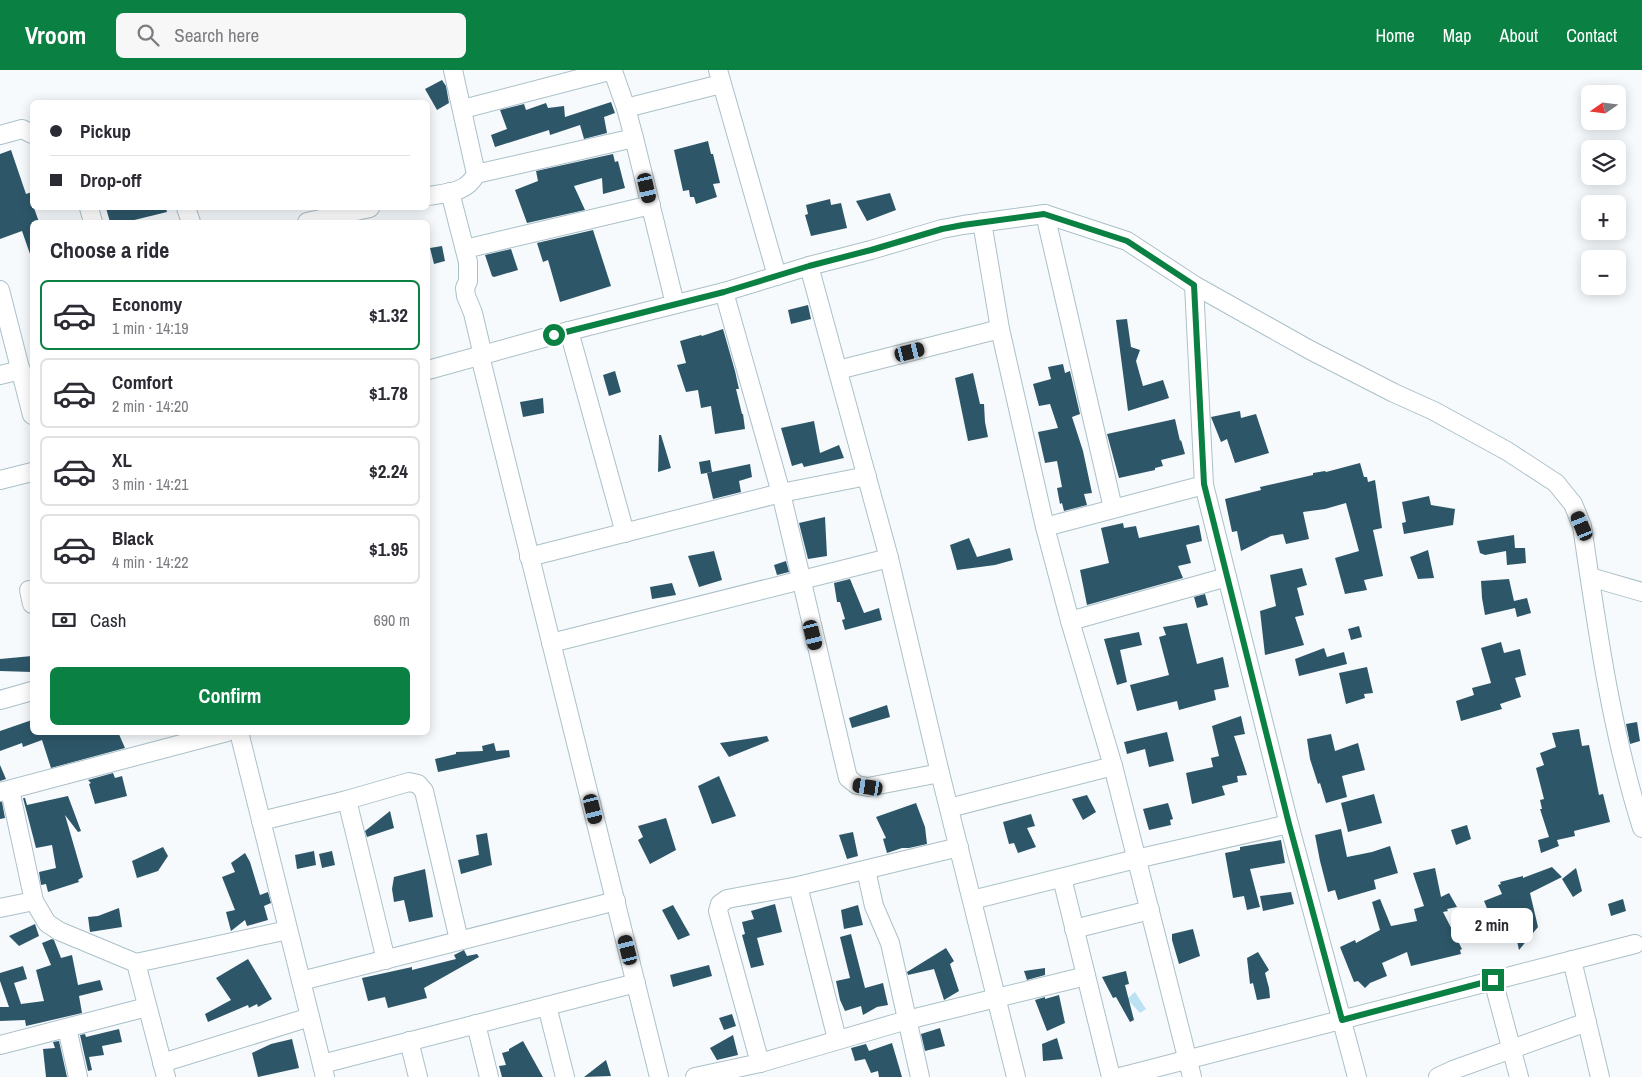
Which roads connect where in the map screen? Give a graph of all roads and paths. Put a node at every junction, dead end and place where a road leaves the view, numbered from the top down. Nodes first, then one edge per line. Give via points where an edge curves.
1 (453, 70) edge
2 (719, 77) edge
3 (626, 108) junction
4 (463, 109) junction
5 (30, 133) edge
6 (0, 135) edge
7 (634, 138) junction
8 (476, 174) junction
9 (450, 192) junction
10 (430, 196) edge
11 (651, 205) junction
12 (364, 210) edge
13 (352, 214) edge
14 (1044, 214) junction
15 (318, 220) edge
16 (982, 222) junction
17 (465, 249) junction
18 (809, 266) junction
19 (777, 276) junction
20 (1194, 285) junction
21 (724, 292) junction
22 (1, 295) edge
23 (675, 304) junction
24 (1000, 329) junction
25 (569, 330) junction
26 (480, 356) junction
27 (430, 369) edge
28 (21, 370) junction
29 (838, 370) junction
30 (0, 375) edge
31 (30, 407) edge
32 (30, 472) edge
33 (867, 476) junction
34 (0, 480) edge
35 (1204, 484) junction
36 (781, 494) junction
37 (1113, 508) junction
38 (1045, 527) junction
39 (625, 533) junction
40 (529, 557) junction
41 (889, 558) junction
42 (1227, 577) junction
43 (1590, 577) junction
44 (800, 581) junction
45 (1642, 592) edge
46 (1070, 621) junction
47 (551, 643) junction
48 (30, 692) edge
49 (0, 700) edge
50 (216, 735) edge
51 (240, 735) edge
52 (1113, 766) junction
53 (940, 773) junction
54 (5, 791) edge
55 (347, 800) junction
56 (949, 808) junction
57 (261, 821) junction
58 (1289, 824) junction
59 (1642, 828) edge
60 (959, 847) junction
61 (1136, 859) junction
62 (866, 870) junction
63 (1062, 878) junction
64 (798, 886) junction
65 (34, 900) junction
66 (972, 900) junction
67 (616, 901) junction
68 (0, 908) edge
69 (1150, 910) junction
70 (1074, 929) junction
71 (288, 930) junction
72 (459, 940) junction
73 (1635, 944) dead end
74 (386, 960) junction
75 (1572, 960) junction
76 (136, 964) junction
77 (1086, 976) junction
78 (1493, 980) junction
79 (301, 981) junction
80 (636, 983) junction
81 (996, 998) junction
82 (546, 1006) junction
83 (147, 1007) junction
84 (310, 1017) junction
85 (907, 1020) junction
86 (1342, 1020) junction
87 (1588, 1022) junction
88 (476, 1024) junction
89 (67, 1028) junction
90 (837, 1040) junction
91 (409, 1041) junction
92 (0, 1045) edge
93 (1512, 1049) junction
94 (760, 1063) junction
95 (1190, 1069) edge
96 (164, 1070) edge
97 (323, 1070) edge
98 (1448, 1075) edge
99 (78, 1077) edge
100 (418, 1077) edge
101 (489, 1077) edge
102 (565, 1077) edge
103 (659, 1077) edge
104 (695, 1077) edge
105 (920, 1077) edge
106 (1016, 1077) edge
107 (1111, 1077) edge
108 (1120, 1077) edge
109 (1357, 1077) edge
110 (1519, 1077) edge
111 (1600, 1077) edge

1 - 4 street
2 - 3 street
2 - 19 street
3 - 4 street via 614,74 609,71
3 - 7 street
4 - 8 street
5 - 6 street via 22,129
7 - 8 street
7 - 11 street
8 - 9 street via 465,187
9 - 10 street
9 - 17 street
11 - 17 street
11 - 23 street
12 - 13 street
13 - 15 street
14 - 16 street
14 - 20 street via 1127,241
14 - 37 street
16 - 18 street via 942,229
16 - 24 street
17 - 26 street via 468,262 466,296 478,331
18 - 19 street
18 - 29 street
19 - 21 street
20 - 35 street
20 - 43 street via 1310,350 1434,411 1507,451 1556,483 1572,504 1582,526
21 - 23 street
21 - 36 street
22 - 28 street
23 - 25 street
24 - 29 street
24 - 38 street
25 - 26 street
25 - 39 street
26 - 27 street
26 - 40 street
28 - 30 street
28 - 31 street
29 - 33 street
32 - 34 street
33 - 36 street
33 - 41 street
35 - 37 street
35 - 42 street
36 - 39 street
36 - 44 street
37 - 38 street
38 - 46 street
39 - 40 street
40 - 47 street
41 - 44 street
41 - 53 street
42 - 46 street
42 - 58 street
43 - 45 street
43 - 59 street via 1616,730
44 - 47 street
44 - 53 street via 848,778 856,785 868,787
46 - 52 street
47 - 67 street
48 - 49 street
50 - 54 street
51 - 57 street
52 - 56 street
52 - 61 street
53 - 56 street
54 - 65 street
55 - 57 street
55 - 72 street via 409,782 418,784 424,791
55 - 74 street
56 - 60 street
57 - 71 street
58 - 61 street
58 - 86 street
60 - 62 street
60 - 66 street
61 - 63 street
61 - 69 street
62 - 64 street
62 - 85 street via 874,906 890,944
63 - 66 street
63 - 70 street
64 - 90 street
64 - 94 street via 726,899 718,911
65 - 68 street
65 - 76 street via 47,922 59,931
66 - 81 street
67 - 72 street
67 - 80 street
69 - 70 street
69 - 95 street
70 - 77 street
71 - 76 street
71 - 79 street
72 - 74 street
73 - 75 street
74 - 79 street
75 - 78 street
75 - 87 street
76 - 83 street
77 - 81 street
77 - 107 street
78 - 86 street
78 - 93 street
79 - 84 street
80 - 82 street
80 - 103 street
81 - 85 street
81 - 106 street
82 - 88 street
82 - 102 street
83 - 89 street
83 - 96 street
84 - 96 street
84 - 97 street
85 - 90 street
85 - 105 street
86 - 95 street
86 - 109 street
87 - 93 street
87 - 111 street
88 - 91 street
88 - 101 street
89 - 92 street
89 - 99 street
90 - 94 street
91 - 97 street
91 - 100 street
93 - 98 street
93 - 110 street
94 - 104 street
95 - 108 street

